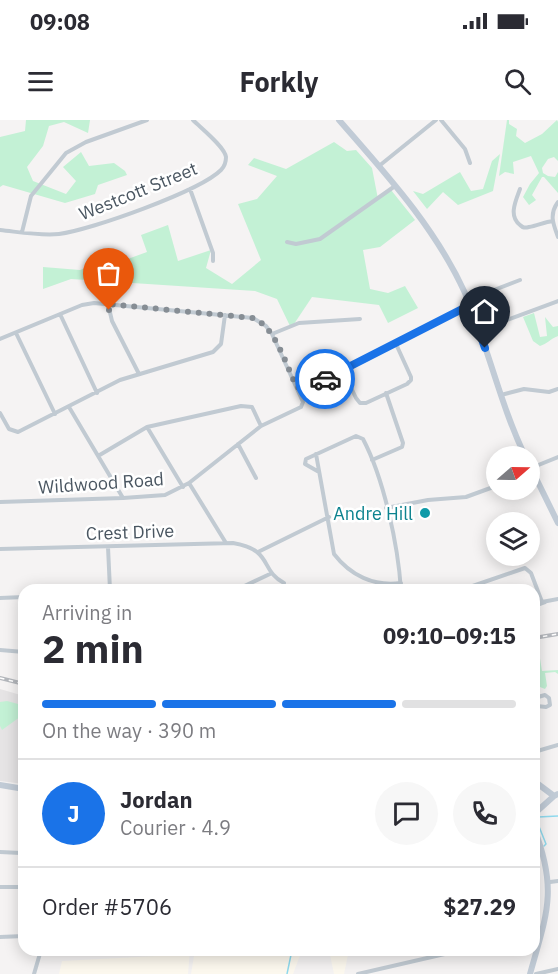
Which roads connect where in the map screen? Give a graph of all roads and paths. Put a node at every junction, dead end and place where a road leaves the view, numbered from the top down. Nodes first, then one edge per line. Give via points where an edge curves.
1 (147, 120) edge
2 (193, 120) edge
3 (339, 120) edge
4 (436, 120) edge
5 (441, 120) edge
6 (470, 163) dead end
7 (379, 166) junction
8 (396, 186) junction
9 (190, 189) junction
10 (520, 189) dead end
11 (558, 202) edge
12 (552, 221) junction
13 (0, 230) edge
14 (22, 232) junction
15 (558, 237) edge
16 (287, 242) dead end
17 (213, 261) dead end
18 (520, 280) dead end
19 (558, 301) edge
20 (469, 303) junction
21 (108, 304) junction
22 (60, 314) junction
23 (225, 315) junction
24 (360, 319) dead end
25 (480, 330) junction
26 (15, 333) junction
27 (272, 334) junction
28 (0, 339) edge
29 (396, 344) junction
30 (343, 371) junction
31 (139, 374) junction
32 (297, 388) junction
33 (558, 389) edge
34 (97, 393) junction
35 (386, 393) junction
36 (501, 395) junction
37 (69, 406) junction
38 (0, 413) edge
39 (55, 414) junction
40 (261, 426) junction
41 (147, 427) junction
42 (238, 444) junction
43 (521, 446) edge
44 (316, 454) junction
45 (98, 456) junction
46 (558, 457) edge
47 (372, 460) junction
48 (540, 465) edge
49 (319, 472) junction
50 (256, 478) dead end
51 (189, 483) junction
52 (183, 487) junction
53 (540, 489) edge
54 (486, 490) edge
55 (123, 498) junction
56 (0, 502) edge
57 (386, 508) junction
58 (328, 517) junction
59 (558, 523) edge
60 (226, 543) junction
61 (108, 547) junction
62 (0, 549) edge
63 (258, 552) junction
64 (272, 573) junction
65 (284, 583) dead end
66 (400, 583) joint
67 (110, 584) edge
68 (250, 584) edge
69 (381, 584) edge
70 (395, 584) edge
71 (478, 584) edge
72 (534, 584) edge
73 (18, 597) edge
74 (0, 598) edge
75 (540, 599) edge
76 (558, 599) edge
77 (546, 602) junction
78 (540, 604) edge
79 (0, 650) edge
80 (18, 652) edge
81 (558, 746) edge
82 (540, 750) edge
83 (0, 785) edge
84 (540, 785) edge
85 (18, 788) edge
86 (556, 795) edge
87 (540, 809) edge
88 (540, 842) edge
89 (0, 852) edge
90 (18, 853) edge
91 (558, 881) edge
92 (550, 882) junction
93 (0, 887) edge
94 (18, 887) edge
95 (540, 927) edge
96 (18, 936) edge
97 (0, 937) edge
98 (39, 956) edge
99 (436, 956) edge
100 (533, 956) edge
101 (558, 969) edge
102 (34, 974) edge
103 (358, 974) edge
104 (530, 974) edge
105 (537, 974) edge

1 - 14 street via 66,153 31,196
2 - 9 street, Westcott Street via 223,149 226,160 221,170
3 - 7 main road
4 - 7 street
5 - 6 street via 465,149
7 - 8 main road
8 - 16 street via 320,239
8 - 20 main road via 425,223
9 - 14 street, Westcott Street via 77,230 57,234
9 - 17 street
10 - 12 street via 513,211 518,224 524,228
11 - 12 street
12 - 15 street
13 - 14 street, Westcott Street
18 - 20 street
19 - 25 street
20 - 25 main road
20 - 29 street
21 - 22 street via 88,303
21 - 23 street
21 - 31 street via 112,321
22 - 26 street
22 - 34 street
23 - 27 street via 258,320
23 - 31 street via 217,350
24 - 27 street via 299,323
25 - 36 main road
26 - 28 street
26 - 39 street
27 - 32 street
29 - 30 street
29 - 35 street via 411,380
30 - 32 street
30 - 35 street via 358,402 366,403
31 - 34 street
32 - 40 street, Wildwood Road via 301,407
33 - 36 street via 524,389
34 - 37 street
35 - 47 street via 402,447
36 - 43 main road
37 - 39 street
37 - 45 street
38 - 39 street via 14,432
40 - 41 street via 252,407 245,406
40 - 42 street, Wildwood Road
41 - 45 street
41 - 52 street
42 - 50 street
42 - 51 street, Wildwood Road
44 - 47 street via 359,436
44 - 49 street
44 - 49 street via 306,459 305,464
45 - 55 street
46 - 48 street
47 - 57 street
49 - 58 street
51 - 52 street, Wildwood Road
51 - 60 street
52 - 55 street, Wildwood Road via 159,496
53 - 59 main road
54 - 57 street via 465,497
55 - 56 street, Wildwood Road
57 - 66 street
58 - 63 street
58 - 69 street via 332,551 339,560 372,583
60 - 61 street, Crest Drive
60 - 63 street, Crest Drive
61 - 62 street, Crest Drive
61 - 67 street
63 - 64 street
64 - 65 street
64 - 68 street
66 - 70 street
71 - 72 street via 525,568
73 - 74 street
75 - 77 street
76 - 77 street
77 - 78 street
79 - 80 street
81 - 82 street
83 - 85 main road
84 - 86 main road
86 - 87 main road
88 - 92 main road
89 - 90 street
91 - 92 street
92 - 95 main road via 550,900
93 - 94 street
96 - 97 street
98 - 102 street
99 - 103 street
100 - 104 main road
101 - 105 street

